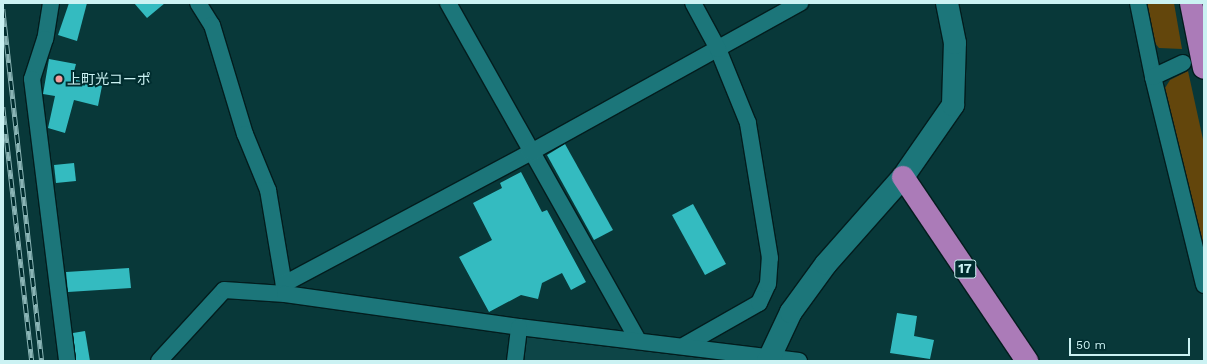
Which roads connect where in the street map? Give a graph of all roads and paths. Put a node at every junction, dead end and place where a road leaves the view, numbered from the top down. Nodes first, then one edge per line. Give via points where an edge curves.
1 (51, 3) edge
2 (198, 3) edge
3 (448, 3) edge
4 (693, 3) edge
5 (800, 3) edge
6 (947, 3) edge
7 (1138, 3) edge
8 (1191, 3) edge
9 (718, 48) junction
10 (1182, 63) dead end
11 (1204, 68) edge
12 (1153, 77) junction
13 (531, 152) junction
14 (903, 178) junction
15 (1204, 286) edge
16 (285, 289) junction
17 (519, 327) junction
18 (638, 340) junction
19 (685, 345) junction
20 (768, 359) edge
21 (67, 361) edge
22 (159, 361) edge
23 (514, 361) edge
24 (799, 361) edge
25 (1027, 361) edge

1 - 21 street via 46,39 32,79
2 - 16 street via 212,24 245,134 268,190
3 - 13 street
4 - 9 street
5 - 9 street
6 - 14 street via 955,43 953,105
7 - 12 street
8 - 11 highway
9 - 13 street
9 - 19 street via 748,124 770,258 768,284 760,303
10 - 12 street
12 - 15 street
13 - 16 street
13 - 18 street
14 - 20 street via 826,264 791,312
14 - 25 highway, 17
16 - 17 street
16 - 22 street via 224,290
17 - 18 street
17 - 23 street
18 - 19 street
19 - 20 street
20 - 24 street

